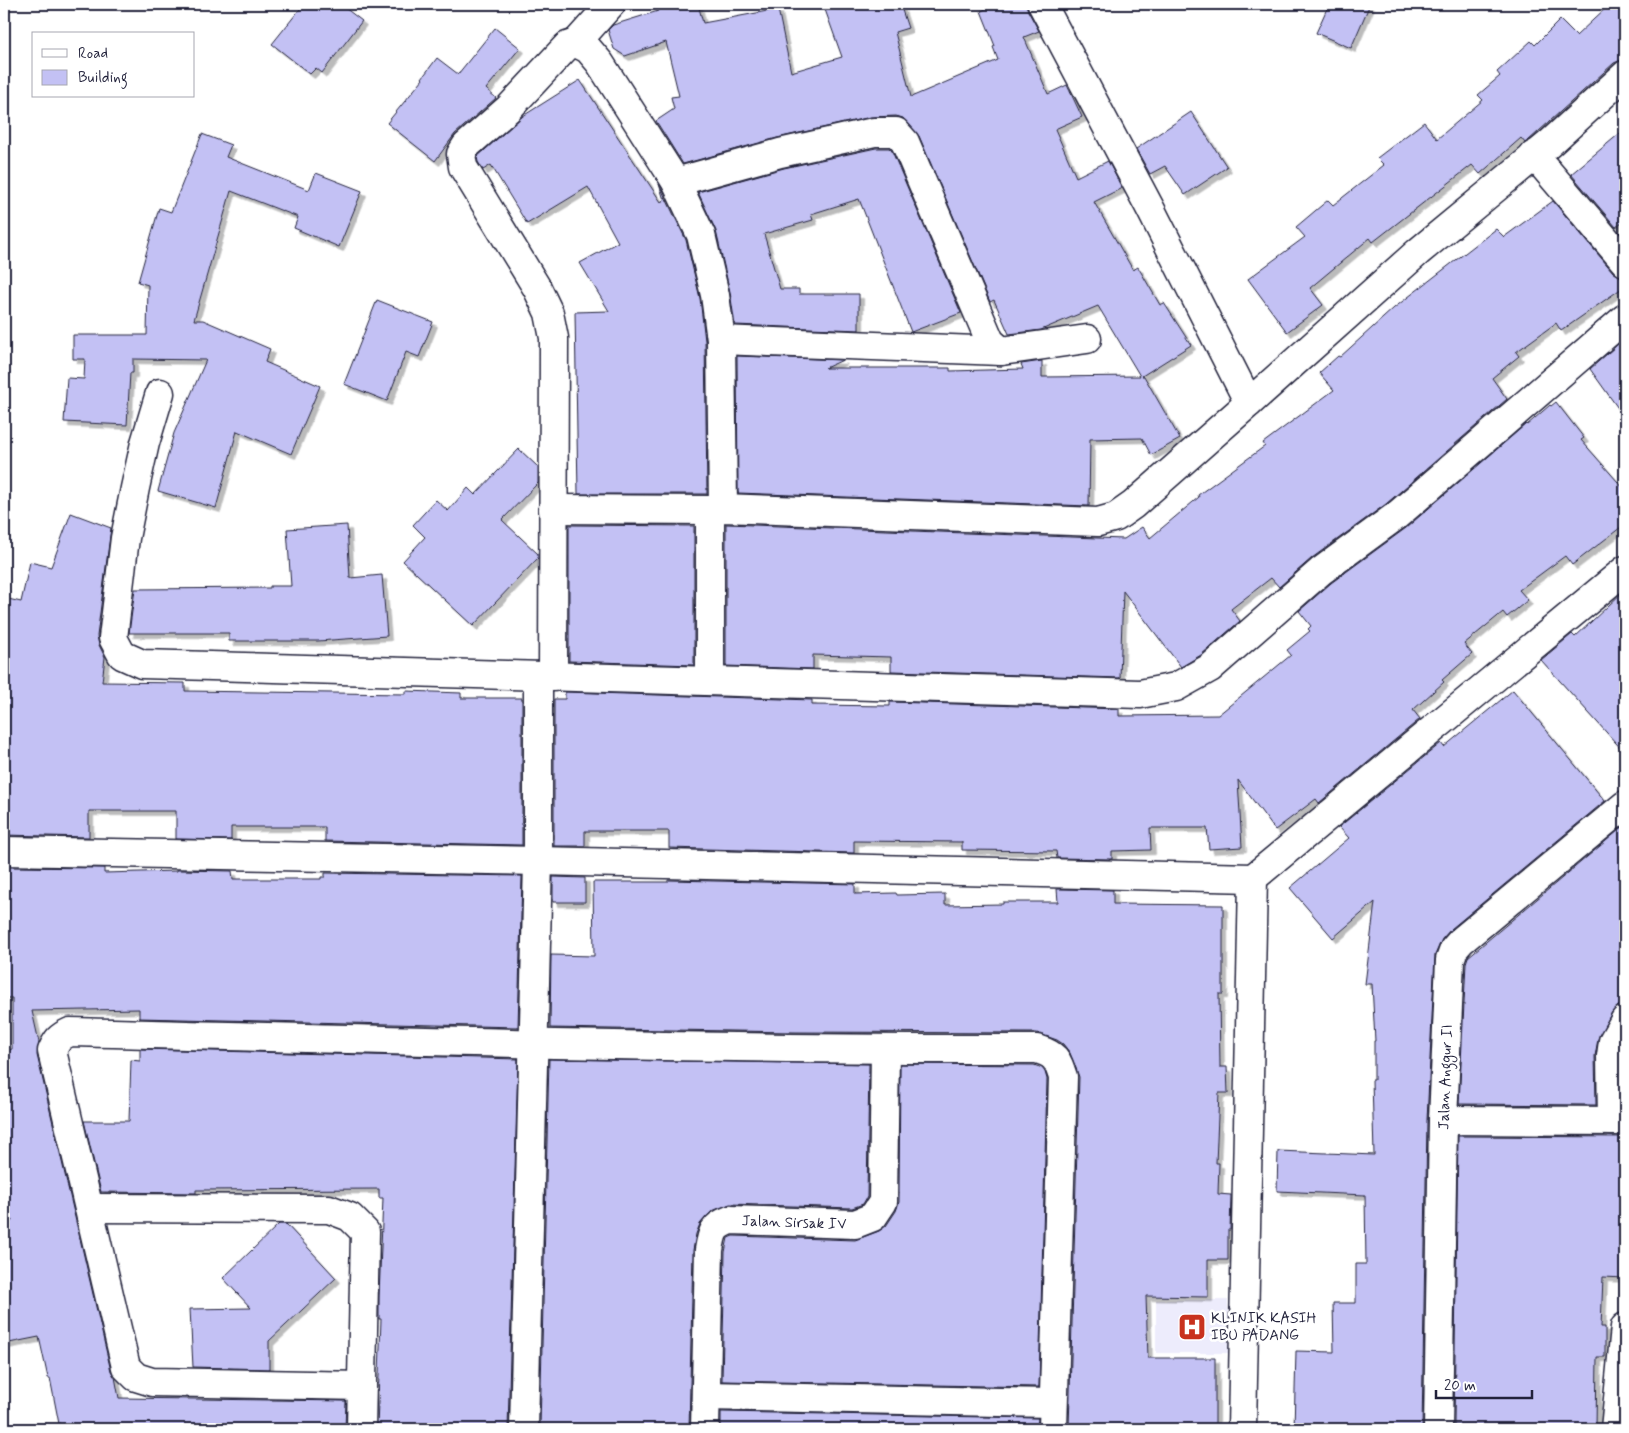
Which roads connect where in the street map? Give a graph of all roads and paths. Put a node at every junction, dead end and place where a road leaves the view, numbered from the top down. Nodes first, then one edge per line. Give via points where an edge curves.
1 (611, 4) edge
2 (1042, 4) edge
3 (576, 43) junction
4 (1625, 75) edge
5 (1534, 155) junction
6 (676, 182) junction
7 (1625, 262) edge
8 (1625, 318) edge
9 (1087, 339) dead end
10 (721, 340) junction
11 (1001, 351) junction
12 (160, 393) dead end
13 (1249, 403) junction
14 (553, 509) junction
15 (717, 509) junction
16 (1625, 570) edge
17 (546, 677) junction
18 (710, 680) junction
19 (1625, 805) edge
20 (4, 851) edge
21 (538, 861) junction
22 (1253, 878) junction
23 (1625, 1020) edge
24 (534, 1044) junction
25 (884, 1049) junction
26 (1443, 1120) junction
27 (1618, 1121) edge
28 (89, 1208) junction
29 (1625, 1327) edge
30 (362, 1386) junction
31 (706, 1396) junction
32 (1053, 1416) edge
33 (361, 1429) edge
34 (524, 1429) edge
35 (705, 1429) edge
36 (1242, 1429) edge
37 (1438, 1429) edge
38 (1615, 1429) edge

1 - 3 street
2 - 13 street
3 - 6 street via 588,48 600,63
3 - 14 street via 567,46 461,154 463,167 550,313 554,338
4 - 5 street
5 - 7 street
5 - 13 street via 1418,252
6 - 10 street via 700,235 716,295
6 - 11 street via 780,153 874,132 896,132 904,142 990,341
8 - 18 street via 1396,516 1321,572 1210,668 1176,688 1140,694
9 - 11 street
10 - 11 street
10 - 15 street
12 - 17 street via 145,443 125,538 113,638 122,656 142,664
13 - 15 street via 1132,505 1116,517 1098,522
14 - 15 street
14 - 17 street
15 - 18 street
16 - 22 street
17 - 18 street
17 - 21 street
19 - 26 street, Jalan Anggur II via 1454,949 1450,960
20 - 21 street
21 - 22 street
21 - 24 street
22 - 36 street
23 - 27 street via 1613,1041 1611,1056
24 - 25 street
24 - 28 street via 70,1032 60,1036 52,1050
24 - 34 street
25 - 31 street, Jalan Sirsak IV via 883,1202 873,1217 855,1224 730,1220 720,1224 712,1233
25 - 32 street via 1037,1049 1051,1054 1058,1061 1063,1077
26 - 27 street
26 - 37 street, Jalan Anggur II
28 - 30 street via 126,1367 136,1377 152,1382
28 - 30 street via 329,1209 350,1217 365,1232
29 - 38 street
30 - 33 street
31 - 32 street
31 - 35 street

